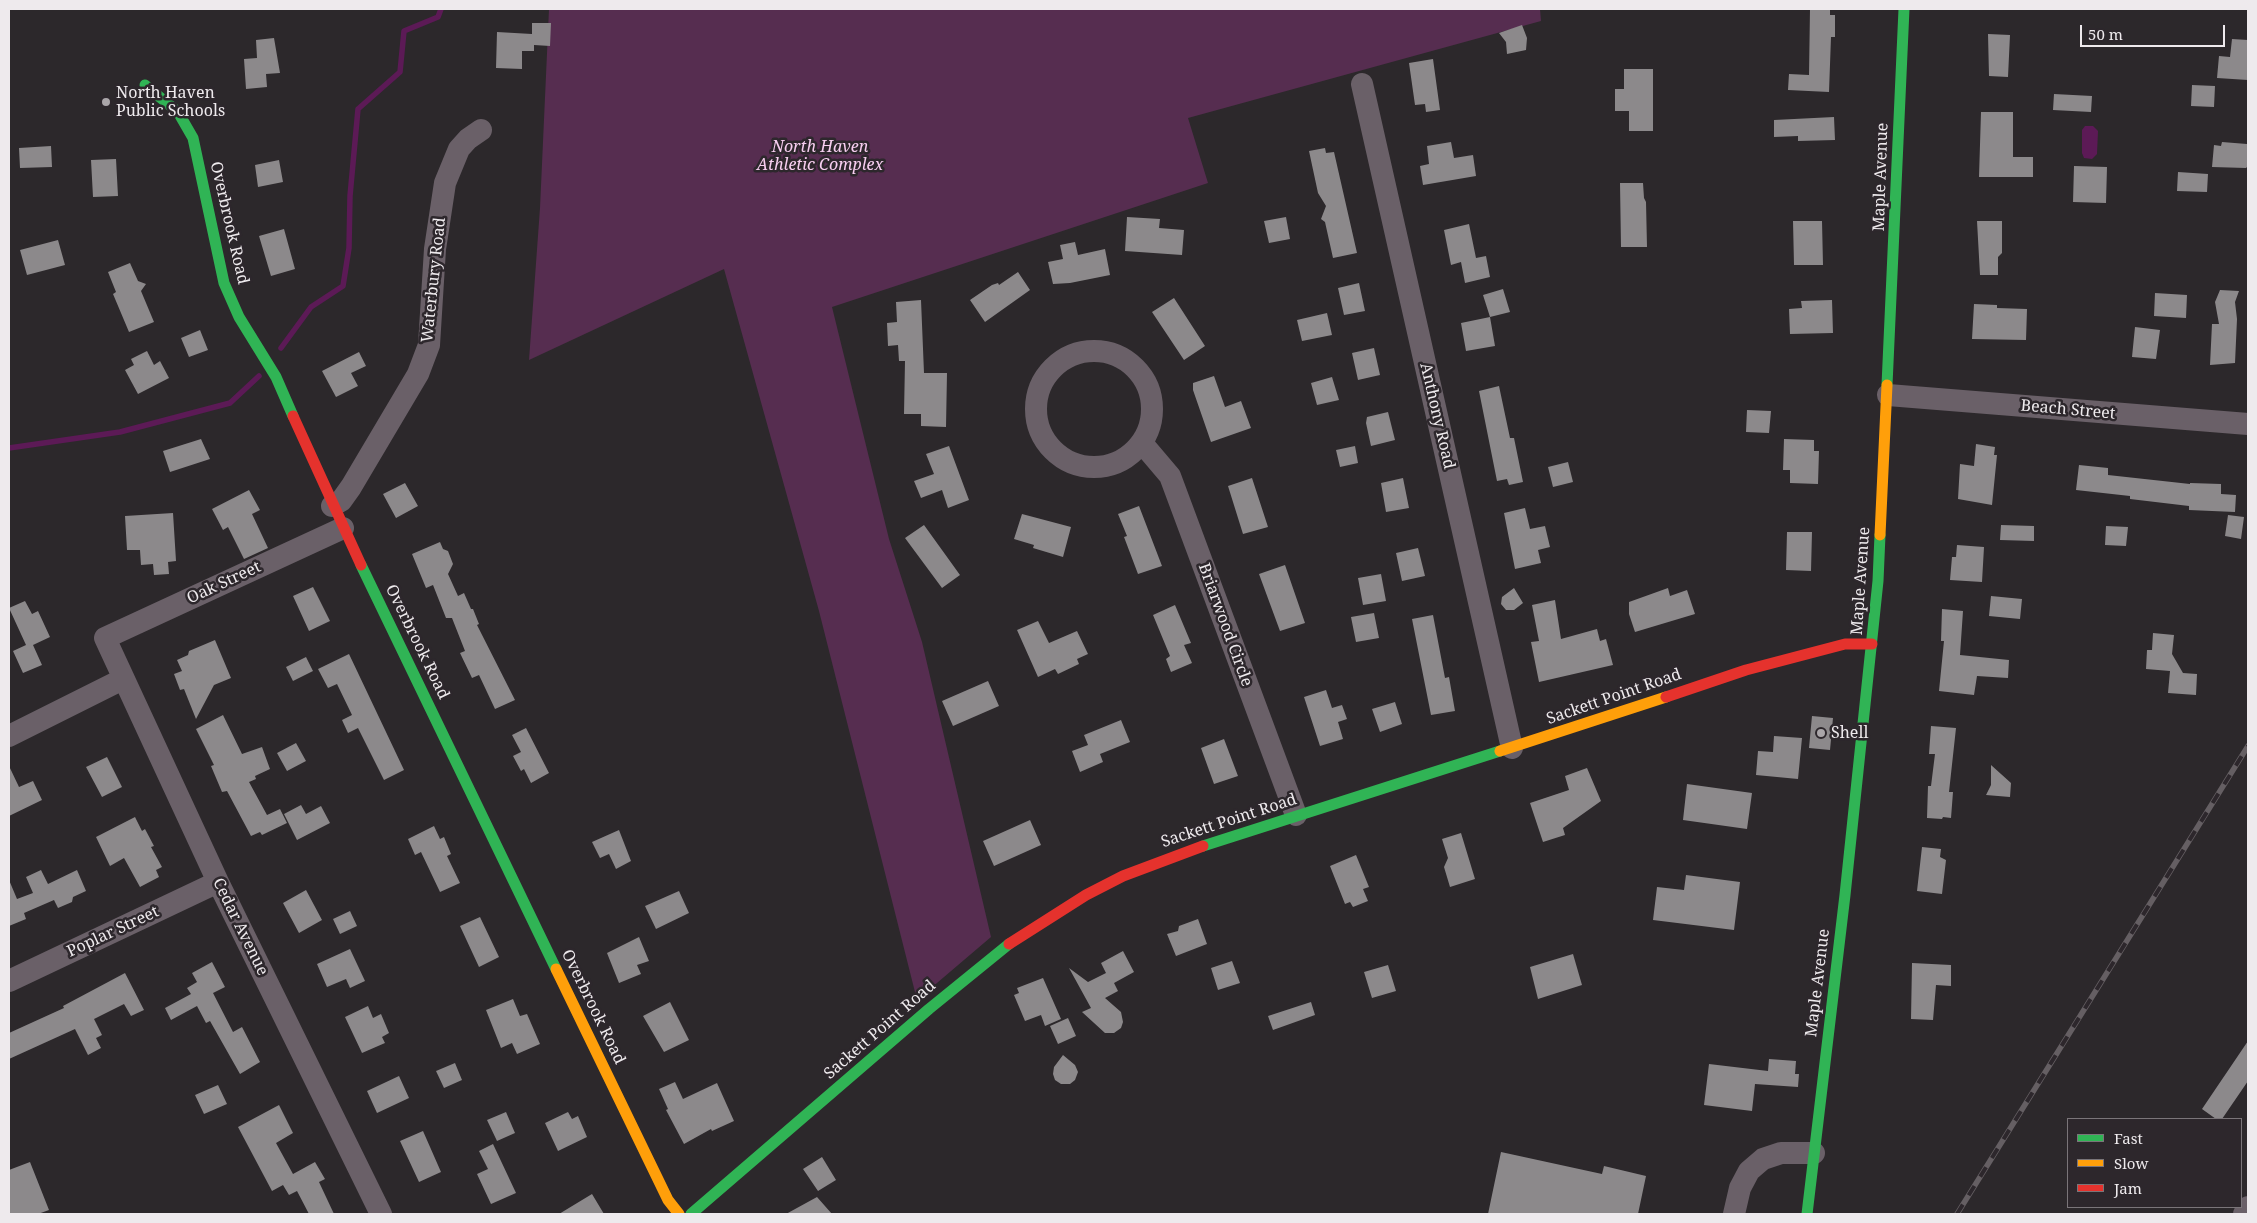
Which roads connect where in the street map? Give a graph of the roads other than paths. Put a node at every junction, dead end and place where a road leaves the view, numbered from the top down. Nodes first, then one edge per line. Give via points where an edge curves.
1 (1904, 9) edge
2 (1362, 84) dead end
3 (145, 85) dead end
4 (481, 130) dead end
5 (1888, 395) junction
6 (2248, 424) edge
7 (1142, 443) junction
8 (332, 506) junction
9 (343, 528) junction
10 (105, 638) joint
11 (1872, 644) junction
12 (122, 679) junction
13 (9, 736) edge
14 (1512, 748) junction
15 (1296, 816) junction
16 (218, 882) junction
17 (9, 981) edge
18 (1814, 1153) junction
19 (2248, 1207) edge
20 (382, 1214) edge
21 (678, 1214) edge
22 (691, 1214) edge
23 (1734, 1214) edge
24 (1807, 1214) edge
25 (2244, 1214) edge

1 - 5 street, Maple Avenue
2 - 14 street, Anthony Road
3 - 8 street, Overbrook Road via 178,112 193,138 224,283 239,317 276,378
4 - 8 street, Waterbury Road via 459,149 446,183 434,249 429,345 418,374 351,487 341,501
5 - 6 street, Beach Street
5 - 11 street, Maple Avenue
7 - 7 street via 1150,424 1152,406 1144,379 1125,359 1108,352 1089,350 1055,364 1043,378 1036,397 1036,417 1042,436 1054,452 1071,463 1091,467 1111,465 1129,456
7 - 15 street, Briarwood Circle via 1170,476
8 - 9 street, Overbrook Road
9 - 10 street, Oak Street
9 - 21 street, Overbrook Road via 668,1200
10 - 12 street, Cedar Avenue
11 - 14 street, Sackett Point Road via 1845,644 1746,670
11 - 18 street, Maple Avenue
12 - 13 street
12 - 16 street, Cedar Avenue
14 - 15 street, Sackett Point Road
15 - 22 street, Sackett Point Road via 1123,876 1040,923 1010,943 929,1009
16 - 17 street, Poplar Street
16 - 20 street, Cedar Avenue
18 - 23 street via 1781,1153 1762,1159 1749,1171 1740,1188
18 - 24 street, Maple Avenue
19 - 25 street

